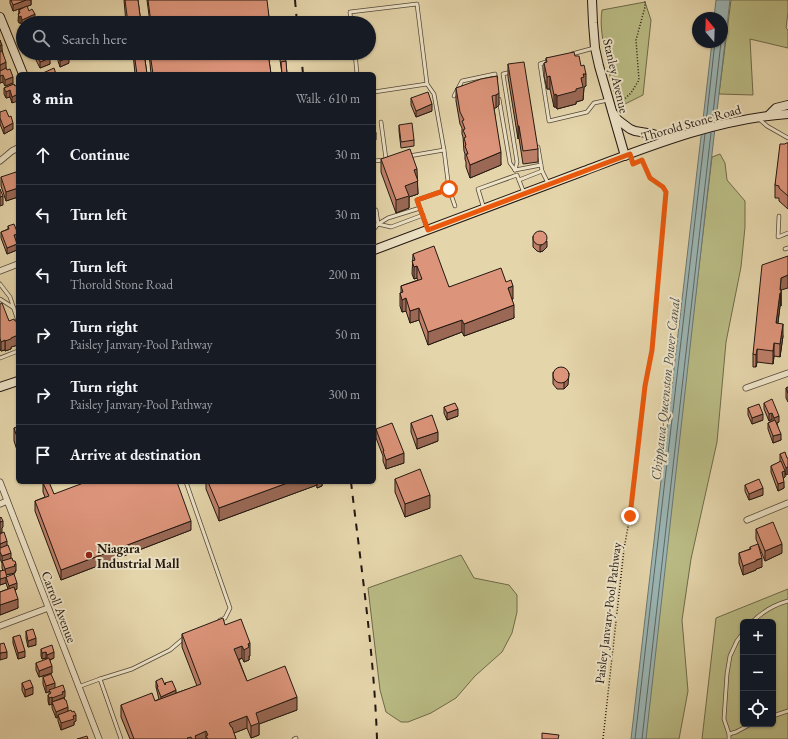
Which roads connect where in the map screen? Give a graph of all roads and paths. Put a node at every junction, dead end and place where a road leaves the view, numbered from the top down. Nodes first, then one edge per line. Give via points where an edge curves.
1 (406, 0) edge
2 (592, 0) edge
3 (646, 0) edge
4 (406, 5) junction
5 (350, 16) edge
6 (0, 17) edge
7 (595, 48) junction
8 (569, 56) edge
9 (16, 57) edge
10 (17, 60) edge
11 (356, 60) edge
12 (554, 60) edge
13 (518, 71) edge
14 (22, 72) edge
15 (358, 72) edge
16 (496, 82) edge
17 (427, 84) junction
18 (376, 92) edge
19 (454, 96) dead end
20 (499, 97) edge
21 (608, 100) junction
22 (788, 105) edge
23 (621, 108) dead end
24 (610, 110) junction
25 (769, 116) junction
26 (788, 116) edge
27 (757, 118) junction
28 (381, 122) dead end
29 (788, 138) edge
30 (670, 139) junction
31 (537, 143) edge
32 (16, 149) edge
33 (444, 150) junction
34 (627, 155) junction
35 (408, 156) edge
36 (394, 158) edge
37 (386, 159) junction
38 (0, 161) edge
39 (376, 161) edge
40 (541, 165) junction
41 (515, 170) junction
42 (542, 171) junction
43 (517, 175) junction
44 (519, 180) junction
45 (549, 184) junction
46 (449, 189) junction
47 (524, 194) junction
48 (455, 206) dead end
49 (420, 208) junction
50 (484, 209) junction
51 (376, 210) edge
52 (423, 216) junction
53 (778, 216) dead end
54 (378, 224) junction
55 (376, 226) edge
56 (428, 230) junction
57 (788, 233) edge
58 (376, 248) edge
59 (16, 265) edge
60 (0, 271) edge
61 (0, 284) edge
62 (0, 299) edge
63 (14, 308) junction
64 (16, 314) edge
65 (16, 352) edge
66 (0, 357) edge
67 (788, 373) edge
68 (16, 381) edge
69 (0, 387) edge
70 (746, 388) dead end
71 (0, 482) edge
72 (187, 484) edge
73 (7, 501) junction
74 (788, 503) edge
75 (0, 504) edge
76 (747, 520) dead end
77 (788, 601) edge
78 (48, 608) junction
79 (755, 619) edge
80 (218, 621) edge
81 (0, 626) edge
82 (740, 636) edge
83 (186, 637) edge
84 (100, 679) junction
85 (78, 687) junction
86 (788, 711) edge
87 (776, 715) edge
88 (745, 727) edge
89 (729, 734) junction
90 (99, 739) edge
91 (121, 739) edge
92 (603, 739) edge
93 (729, 739) edge

1 - 4 lane
2 - 7 main road, Stanley Avenue
3 - 23 path via 636,40 639,80 631,93 620,102
4 - 5 lane via 350,12
4 - 17 lane via 417,4
6 - 9 main road
7 - 8 lane
7 - 21 main road, Stanley Avenue
10 - 14 main road
11 - 15 lane
12 - 21 lane via 540,64 549,121 586,112 594,103
13 - 41 lane via 503,74 517,162
16 - 19 lane via 495,74 462,81
17 - 18 lane
17 - 33 lane via 434,94
20 - 41 lane via 510,163
21 - 24 main road, Stanley Avenue
22 - 25 main road, Thorold Stone Road via 776,108
24 - 30 main road via 630,129
24 - 34 main road, Stanley Avenue
25 - 26 main road
25 - 27 main road, Thorold Stone Road
27 - 29 lane
27 - 30 main road, Thorold Stone Road via 727,123
28 - 37 lane
30 - 34 main road, Thorold Stone Road
31 - 40 lane
32 - 38 street
33 - 35 lane
33 - 46 lane
34 - 45 main road, Thorold Stone Road
34 - 92 path, Paisley Janvary-Pool Pathway via 633,164 642,160 650,178 666,192 652,350 624,550
36 - 37 lane
37 - 39 lane
40 - 41 lane
40 - 42 lane
41 - 43 lane
42 - 44 lane
42 - 45 lane
43 - 44 lane
43 - 50 lane via 478,189
44 - 47 lane
45 - 47 main road, Thorold Stone Road
46 - 48 lane
46 - 49 lane via 417,200
47 - 50 main road, Thorold Stone Road
49 - 52 lane
49 - 54 lane via 388,218
50 - 56 main road, Thorold Stone Road
51 - 54 lane
52 - 54 lane via 391,227
52 - 56 lane
53 - 57 lane via 778,237
54 - 55 lane
56 - 58 main road, Thorold Stone Road
59 - 60 street
61 - 63 lane
62 - 63 lane
63 - 64 lane
65 - 66 lane
67 - 70 street
68 - 69 main road
71 - 73 street, Carroll Avenue
72 - 80 lane via 230,608 224,618
73 - 75 street
73 - 78 street, Carroll Avenue
74 - 76 street
77 - 79 lane via 770,608
78 - 81 street
78 - 85 street, Carroll Avenue
82 - 89 lane via 730,656 724,708 724,719
83 - 84 lane via 170,650 132,669
84 - 85 lane
84 - 91 lane
85 - 90 street, Carroll Avenue
86 - 87 lane
88 - 89 lane
89 - 93 lane

